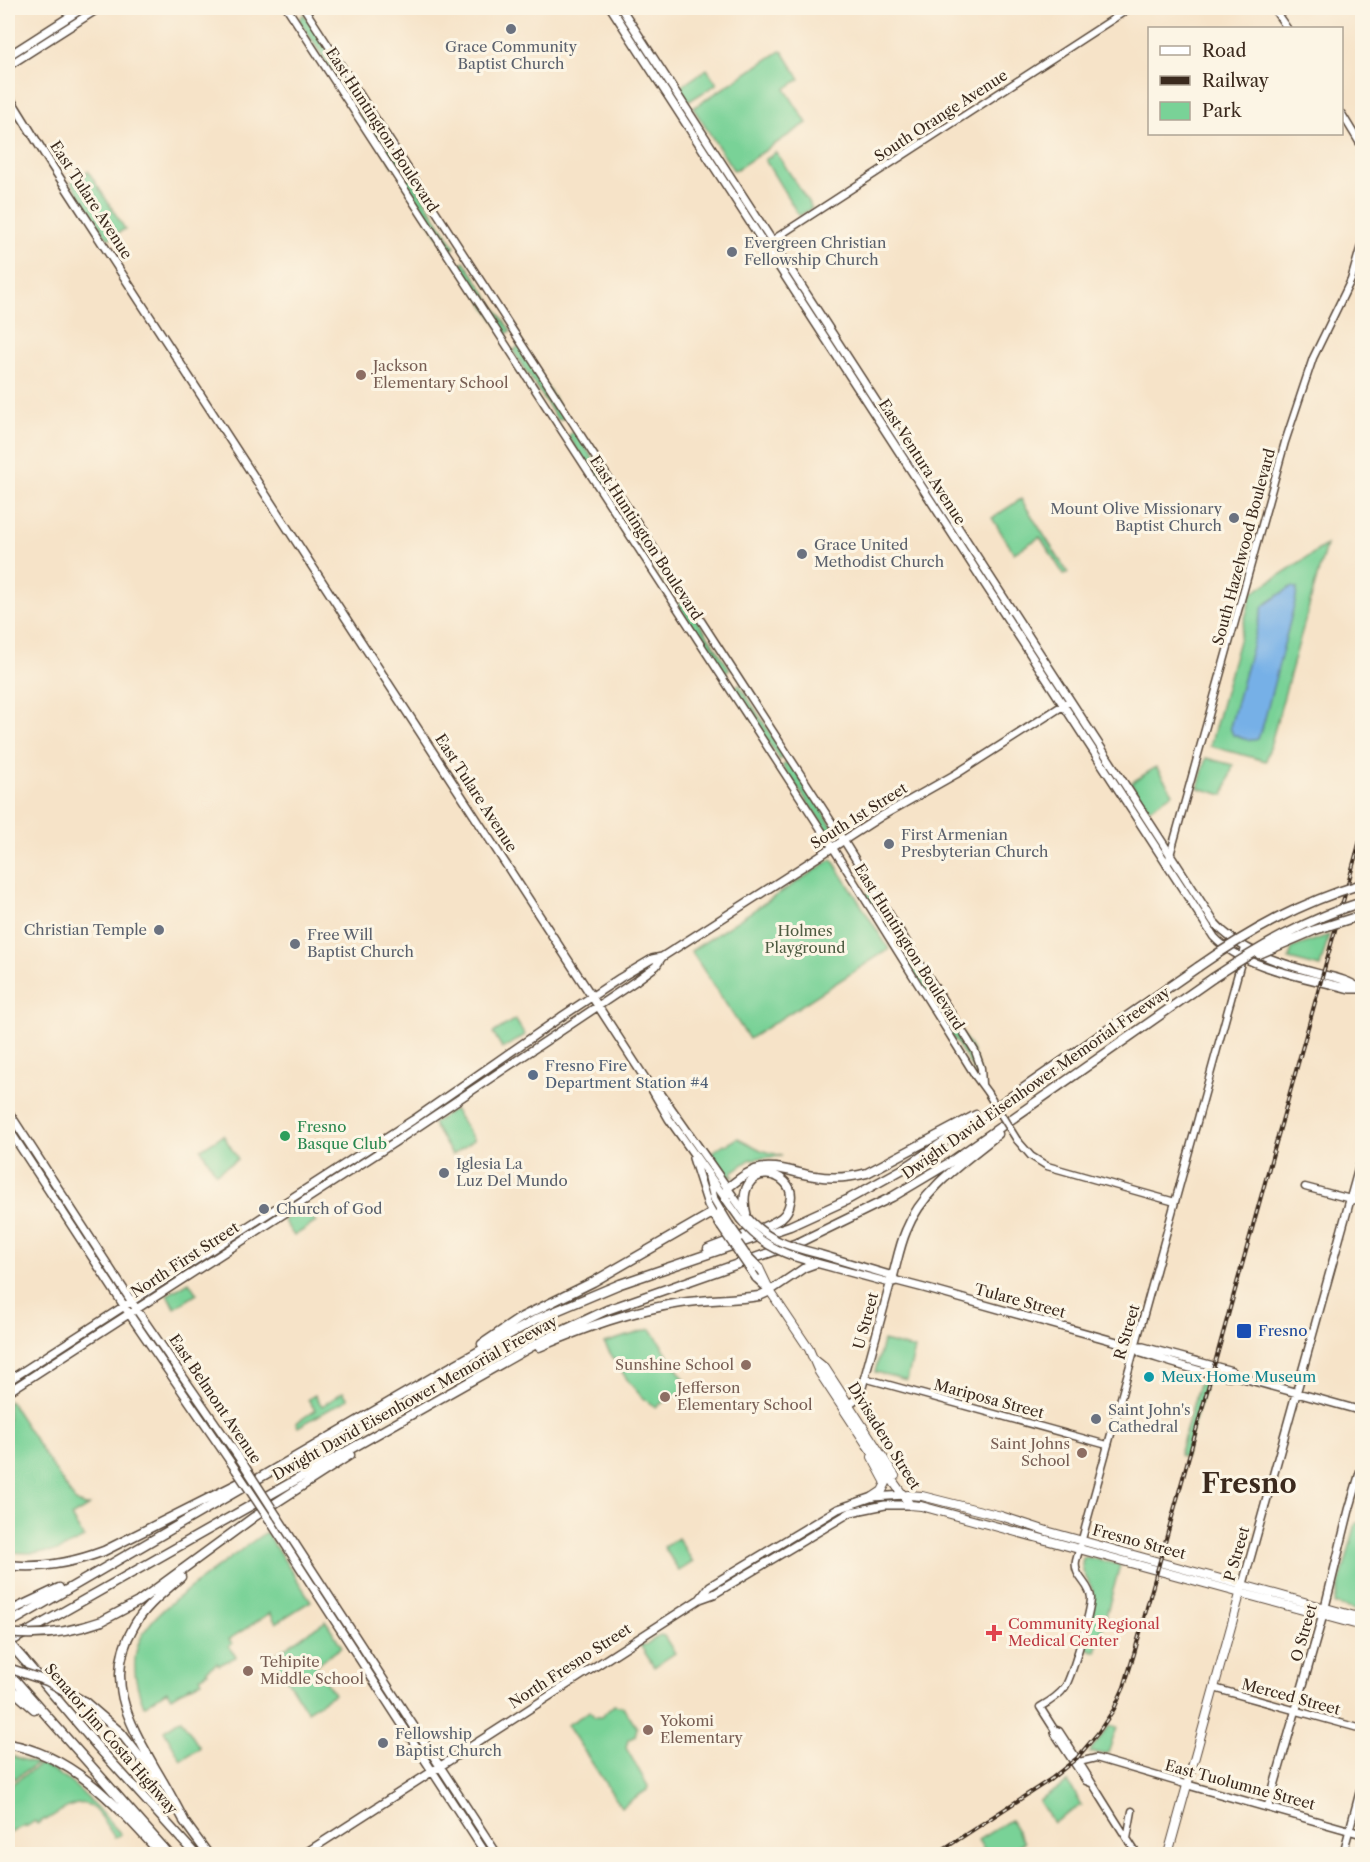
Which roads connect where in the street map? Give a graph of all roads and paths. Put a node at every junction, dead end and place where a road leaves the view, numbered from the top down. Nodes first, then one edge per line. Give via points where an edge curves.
1 (83, 8) edge
2 (91, 8) edge
3 (99, 8) edge
4 (287, 8) edge
5 (304, 8) edge
6 (611, 8) edge
7 (621, 8) edge
8 (1130, 8) edge
9 (1274, 8) edge
10 (81, 19) junction
11 (1286, 27) edge
12 (8, 56) edge
13 (8, 66) edge
14 (8, 95) edge
15 (1343, 117) edge
16 (1362, 147) edge
17 (768, 242) junction
18 (1362, 242) edge
19 (1070, 701) junction
20 (1063, 705) junction
21 (790, 757) junction
22 (778, 764) junction
23 (844, 841) junction
24 (833, 848) junction
25 (1171, 856) junction
26 (1167, 866) junction
27 (1362, 882) edge
28 (1362, 902) edge
29 (1362, 915) edge
30 (1245, 948) junction
31 (662, 957) junction
32 (1242, 958) junction
33 (1210, 979) junction
34 (1361, 989) edge
35 (592, 996) junction
36 (597, 1005) junction
37 (557, 1032) joint
38 (533, 1037) junction
39 (512, 1062) junction
40 (982, 1084) junction
41 (650, 1086) junction
42 (1018, 1092) junction
43 (1048, 1092) junction
44 (8, 1111) edge
45 (671, 1116) junction
46 (8, 1128) edge
47 (688, 1148) junction
48 (705, 1155) junction
49 (1362, 1157) edge
50 (708, 1174) junction
51 (1305, 1186) dead end
52 (727, 1188) junction
53 (724, 1198) junction
54 (1351, 1199) junction
55 (1175, 1202) junction
56 (1362, 1202) edge
57 (713, 1214) junction
58 (745, 1216) junction
59 (725, 1225) junction
60 (215, 1247) junction
61 (821, 1264) junction
62 (652, 1272) junction
63 (191, 1273) junction
64 (760, 1274) joint
65 (893, 1280) junction
66 (770, 1291) junction
67 (131, 1301) junction
68 (124, 1306) junction
69 (136, 1308) junction
70 (129, 1313) junction
71 (1135, 1347) junction
72 (814, 1359) junction
73 (440, 1373) junction
74 (864, 1378) junction
75 (824, 1379) junction
76 (8, 1381) edge
77 (8, 1392) edge
78 (1297, 1393) junction
79 (444, 1396) junction
80 (849, 1404) junction
81 (1362, 1411) edge
82 (849, 1418) junction
83 (392, 1426) junction
84 (335, 1433) junction
85 (1107, 1444) junction
86 (867, 1445) junction
87 (876, 1446) junction
88 (1362, 1466) edge
89 (905, 1495) junction
90 (873, 1497) junction
91 (910, 1505) junction
92 (218, 1544) junction
93 (1080, 1544) junction
94 (8, 1565) edge
95 (100, 1570) junction
96 (1242, 1588) junction
97 (700, 1599) junction
98 (1324, 1611) junction
99 (8, 1612) edge
100 (1362, 1618) edge
101 (8, 1624) edge
102 (1362, 1626) edge
103 (8, 1634) edge
104 (8, 1642) edge
105 (8, 1670) edge
106 (8, 1686) edge
107 (1214, 1688) junction
108 (1296, 1711) junction
109 (1054, 1729) junction
110 (1362, 1729) edge
111 (62, 1733) junction
112 (8, 1744) edge
113 (1079, 1762) junction
114 (1109, 1763) junction
115 (439, 1767) junction
116 (1085, 1770) junction
117 (432, 1771) junction
118 (1362, 1783) edge
119 (1091, 1784) junction
120 (1188, 1785) junction
121 (1268, 1807) junction
122 (1132, 1812) dead end
123 (186, 1824) junction
124 (1350, 1830) junction
125 (1362, 1834) edge
126 (1127, 1839) junction
127 (161, 1854) edge
128 (169, 1854) edge
129 (195, 1854) edge
130 (208, 1854) edge
131 (304, 1854) edge
132 (486, 1854) edge
133 (497, 1854) edge
134 (1137, 1854) edge
135 (1168, 1854) edge
136 (1343, 1854) edge

1 - 12 main road
2 - 10 main road
3 - 10 main road
4 - 22 street, East Huntington Boulevard
5 - 21 street, East Huntington Boulevard
6 - 17 main road, East Ventura Avenue
7 - 17 main road, East Ventura Avenue
8 - 17 street, South Orange Avenue
9 - 11 street
10 - 13 main road
14 - 35 main road, East Tulare Avenue
15 - 16 street
17 - 19 main road, East Ventura Avenue
17 - 20 main road, East Ventura Avenue
18 - 25 street, South Hazelwood Boulevard via 1351,280 1313,358 1285,442
19 - 20 main road, South 1st Street
19 - 25 main road, East Ventura Avenue
20 - 23 main road, South 1st Street
20 - 26 main road, East Ventura Avenue
21 - 22 street
21 - 23 street, East Huntington Boulevard
22 - 24 street, East Huntington Boulevard
23 - 24 main road, South 1st Street
23 - 40 street, East Huntington Boulevard via 975,1051
24 - 31 main road, South 1st Street
24 - 40 street, East Huntington Boulevard
25 - 26 street, South Hazelwood Boulevard
25 - 30 main road, East Ventura Avenue via 1214,922
26 - 32 main road, East Ventura Avenue via 1210,931 1224,947
27 - 42 highway, Dwight David Eisenhower Memorial Freeway, bridge via 1246,934
28 - 33 highway, bridge via 1284,934
29 - 33 highway, bridge via 1296,937
30 - 32 street, R Street
30 - 34 main road, East Ventura Avenue via 1352,982
31 - 35 main road, South 1st Street via 652,958
31 - 36 main road, South 1st Street via 656,966
32 - 34 main road
32 - 55 street, R Street
33 - 43 highway, Dwight David Eisenhower Memorial Freeway
35 - 36 main road, East Tulare Avenue
35 - 38 main road, South 1st Street
36 - 37 main road, South 1st Street
36 - 41 main road, East Tulare Avenue
37 - 39 main road, North First Street
38 - 39 main road
38 - 60 main road, North First Street via 413,1120
39 - 63 main road, North First Street
40 - 55 street, East Huntington Boulevard, bridge via 1030,1156 1047,1166
41 - 45 main road, East Tulare Avenue
41 - 45 main road, East Tulare Avenue via 660,1094
42 - 52 highway via 867,1173 832,1178 763,1168
42 - 62 highway, Dwight David Eisenhower Memorial Freeway via 929,1153 847,1200 790,1226
43 - 65 highway via 924,1199 906,1230
43 - 79 highway, Dwight David Eisenhower Memorial Freeway via 927,1177 857,1216 778,1251 577,1323
44 - 67 main road, East Belmont Avenue
45 - 47 main road, East Tulare Avenue
45 - 48 main road, East Tulare Avenue
46 - 68 main road, East Belmont Avenue
47 - 50 main road, East Tulare Avenue
47 - 57 main road
48 - 50 main road
48 - 52 main road, East Tulare Avenue
49 - 54 main road, P Street
50 - 53 main road, East Tulare Avenue
50 - 59 main road
51 - 54 street
52 - 53 highway
52 - 58 main road, East Tulare Avenue
53 - 58 main road, East Tulare Avenue
54 - 56 street
54 - 78 main road, P Street
55 - 71 street, R Street
57 - 59 highway
57 - 73 highway via 522,1317
58 - 61 main road, Tulare Street, bridge via 753,1235 766,1245
58 - 62 highway via 744,1193 754,1179 774,1175 788,1186 791,1198 780,1219
58 - 65 main road, Tulare Street, bridge via 779,1242
59 - 64 highway, bridge
60 - 63 main road
60 - 67 main road, North First Street
61 - 65 main road, Tulare Street
61 - 66 main road via 804,1268
62 - 73 highway, Dwight David Eisenhower Memorial Freeway via 537,1319
63 - 69 main road, North First Street
64 - 66 main road, Divisadero Street
65 - 71 main road, Tulare Street
65 - 74 main road, U Street
66 - 72 main road, Divisadero Street
66 - 79 highway via 759,1296 665,1305 620,1318 547,1344
67 - 68 main road, North First Street
67 - 69 main road, East Belmont Avenue
68 - 70 main road, East Belmont Avenue
68 - 76 main road, North First Street
69 - 70 main road, North First Street
69 - 115 main road, East Belmont Avenue, bridge via 244,1466
70 - 77 main road, North First Street
70 - 117 main road, East Belmont Avenue, bridge
71 - 78 main road, Tulare Street via 1141,1353
71 - 85 street, R Street
72 - 75 main road, Divisadero Street
72 - 80 main road, Divisadero Street via 825,1368
73 - 84 highway, Dwight David Eisenhower Memorial Freeway
74 - 80 main road, U Street via 859,1395
74 - 85 street, Mariposa Street
75 - 80 main road
75 - 82 main road, Divisadero Street
78 - 81 main road, Tulare Street
78 - 96 main road, P Street
79 - 83 highway, Dwight David Eisenhower Memorial Freeway
80 - 87 main road, Divisadero Street
82 - 86 main road, Divisadero Street
82 - 87 main road
83 - 92 highway
83 - 104 highway, Dwight David Eisenhower Memorial Freeway
84 - 94 highway via 104,1551 51,1566
84 - 95 highway, Dwight David Eisenhower Memorial Freeway
85 - 93 street, R Street
86 - 89 main road, Divisadero Street
86 - 90 main road via 886,1483
87 - 89 main road, Divisadero Street
88 - 98 main road, O Street
89 - 90 main road, North Fresno Street
89 - 91 main road, Divisadero Street
89 - 93 main road, Fresno Street via 1001,1516
90 - 97 main road, North Fresno Street via 847,1504 828,1515 710,1587
91 - 93 main road, Fresno Street
91 - 97 main road, North Fresno Street via 851,1512
92 - 103 highway, bridge via 138,1602 102,1621 64,1632
92 - 123 highway via 144,1611 129,1636 121,1666 127,1717
93 - 96 main road, Fresno Street
93 - 109 street, R Street via 1076,1569 1089,1592 1090,1604 1066,1684 1040,1707
95 - 99 highway
95 - 101 highway, Dwight David Eisenhower Memorial Freeway
96 - 98 main road, Fresno Street
96 - 107 main road, P Street
97 - 115 main road, North Fresno Street
98 - 100 main road, Fresno Street
98 - 102 main road, Fresno Street
98 - 108 main road, O Street
104 - 129 highway, Senator Jim Costa Highway, bridge
105 - 111 highway
105 - 123 highway, bridge via 47,1681 85,1702 115,1726 134,1747
106 - 111 highway
107 - 108 street, Merced Street
107 - 120 main road, P Street
108 - 110 street, Merced Street
108 - 121 main road, O Street
109 - 113 street
109 - 119 street
111 - 128 highway
112 - 127 highway via 57,1760 81,1774
113 - 114 street, East Tuolumne Street via 1096,1758
113 - 116 street
114 - 116 street via 1091,1762
114 - 120 street, East Tuolumne Street
115 - 117 main road, North Fresno Street
115 - 133 main road, East Belmont Avenue
116 - 119 street
117 - 131 main road, North Fresno Street
117 - 132 main road, East Belmont Avenue
118 - 124 street
119 - 126 street
120 - 121 main road, East Tuolumne Street
120 - 135 main road, P Street
121 - 124 main road, East Tuolumne Street
122 - 126 street
123 - 130 highway
124 - 125 main road, East Tuolumne Street
124 - 136 street
126 - 134 street

